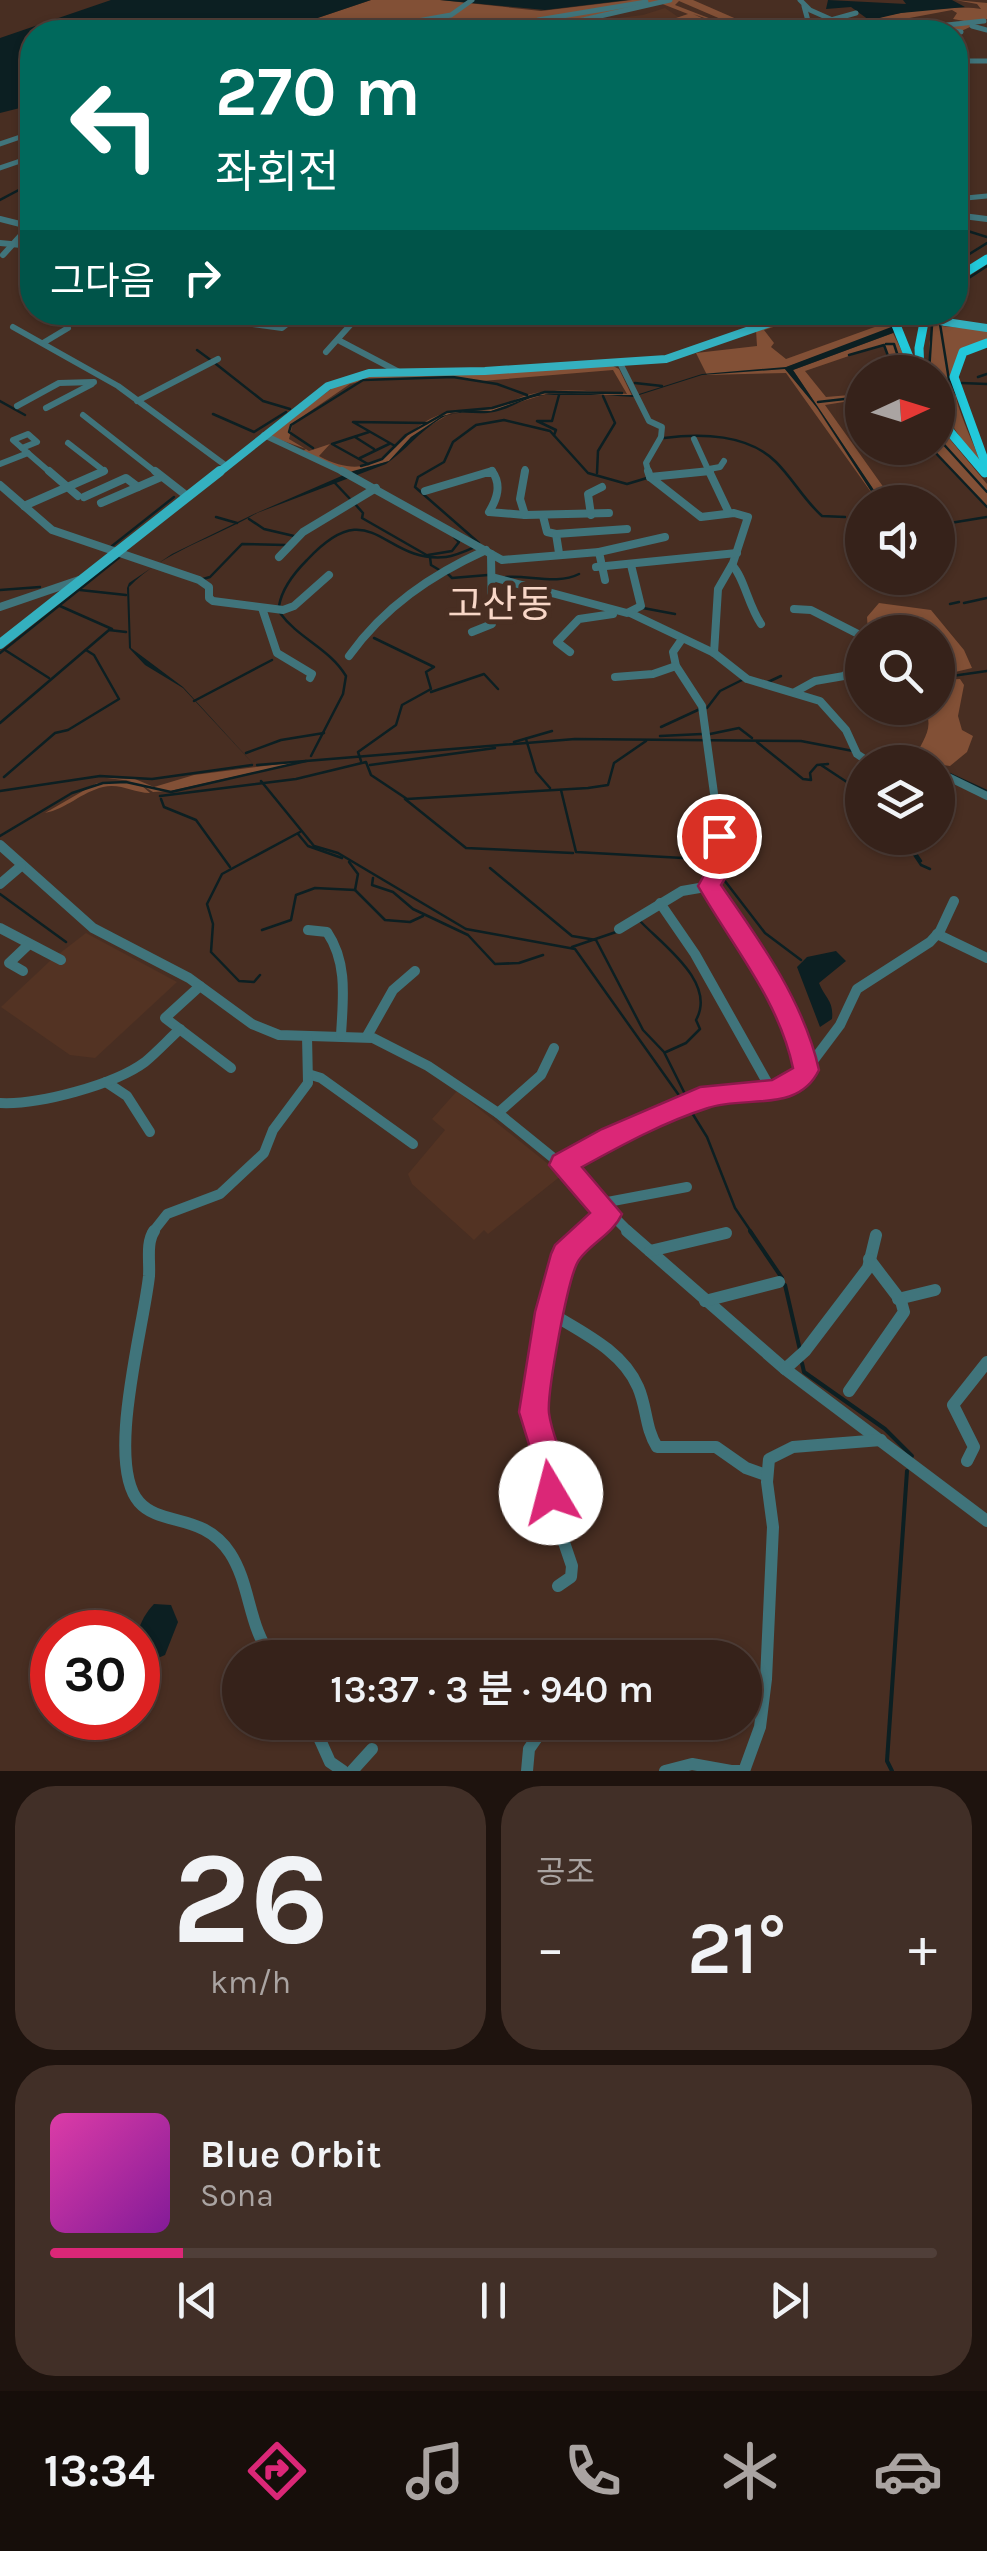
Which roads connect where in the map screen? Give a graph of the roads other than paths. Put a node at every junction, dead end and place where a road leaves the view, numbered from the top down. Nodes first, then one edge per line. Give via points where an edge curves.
1 (472, 0) edge
2 (653, 0) edge
3 (670, 0) edge
4 (802, 3) edge
5 (460, 10) joint
6 (834, 11) dead end
7 (856, 13) dead end
8 (847, 16) junction
9 (424, 20) edge
10 (534, 20) edge
11 (583, 20) edge
12 (831, 20) joint
13 (986, 20) edge
14 (972, 26) junction
15 (968, 28) edge
16 (987, 30) edge
17 (0, 219) edge
18 (7, 227) edge
19 (20, 236) edge
20 (0, 240) edge
21 (13, 244) junction
22 (20, 244) edge
23 (3, 255) dead end
24 (259, 325) edge
25 (284, 325) edge
26 (351, 325) edge
27 (763, 325) edge
28 (898, 325) edge
29 (925, 325) edge
30 (13, 328) dead end
31 (68, 328) dead end
32 (340, 341) junction
33 (42, 342) junction
34 (987, 343) edge
35 (326, 352) dead end
36 (912, 355) edge
37 (919, 355) edge
38 (218, 359) dead end
39 (620, 363) junction
40 (399, 372) junction
41 (103, 378) junction
42 (94, 382) junction
43 (137, 401) junction
44 (17, 406) dead end
45 (46, 408) dead end
46 (83, 415) dead end
47 (264, 436) junction
48 (955, 438) edge
49 (694, 439) dead end
50 (955, 439) edge
51 (68, 443) dead end
52 (724, 461) dead end
53 (0, 464) edge
54 (226, 465) junction
55 (525, 468) dead end
56 (710, 470) junction
57 (987, 474) edge
58 (650, 477) junction
59 (149, 482) junction
60 (0, 485) edge
61 (68, 488) junction
62 (376, 488) junction
63 (602, 488) dead end
64 (426, 491) dead end
65 (187, 496) junction
66 (101, 503) dead end
67 (24, 506) junction
68 (609, 513) dead end
69 (728, 513) junction
70 (591, 514) junction
71 (525, 515) junction
72 (543, 516) junction
73 (627, 529) dead end
74 (556, 534) junction
75 (666, 536) dead end
76 (116, 551) junction
77 (488, 552) junction
78 (599, 552) junction
79 (559, 553) junction
80 (737, 553) junction
81 (280, 556) dead end
82 (732, 564) junction
83 (631, 565) junction
84 (600, 567) junction
85 (329, 575) dead end
86 (492, 577) junction
87 (81, 579) junction
88 (605, 580) dead end
89 (0, 607) edge
90 (262, 608) junction
91 (794, 609) dead end
92 (630, 612) junction
93 (615, 613) junction
94 (761, 624) dead end
95 (845, 627) edge
96 (472, 632) dead end
97 (682, 639) junction
98 (0, 644) edge
99 (570, 652) dead end
100 (714, 652) junction
101 (349, 656) dead end
102 (676, 666) junction
103 (845, 675) edge
104 (615, 677) dead end
105 (310, 678) dead end
106 (795, 692) junction
107 (854, 745) edge
108 (955, 780) edge
109 (987, 796) edge
110 (0, 845) edge
111 (21, 866) junction
112 (0, 884) edge
113 (709, 886) junction
114 (954, 901) dead end
115 (660, 903) junction
116 (0, 928) edge
117 (620, 929) dead end
118 (308, 930) dead end
119 (937, 934) junction
120 (28, 944) junction
121 (987, 958) edge
122 (61, 960) dead end
123 (23, 971) dead end
124 (416, 972) dead end
125 (200, 986) junction
126 (180, 1030) junction
127 (341, 1035) junction
128 (307, 1036) junction
129 (367, 1036) junction
130 (554, 1048) dead end
131 (231, 1068) dead end
132 (806, 1070) junction
133 (458, 1072) dead end
134 (308, 1074) junction
135 (445, 1077) junction
136 (106, 1082) junction
137 (772, 1090) junction
138 (0, 1103) edge
139 (498, 1113) junction
140 (150, 1132) dead end
141 (413, 1144) dead end
142 (562, 1165) junction
143 (687, 1187) dead end
144 (597, 1204) junction
145 (608, 1214) junction
146 (726, 1233) dead end
147 (876, 1235) dead end
148 (650, 1252) junction
149 (870, 1259) junction
150 (779, 1282) dead end
151 (935, 1290) dead end
152 (898, 1298) junction
153 (705, 1302) junction
154 (549, 1312) junction
155 (987, 1362) edge
156 (786, 1369) junction
157 (849, 1392) dead end
158 (881, 1440) junction
159 (967, 1461) dead end
160 (766, 1474) junction
161 (987, 1521) edge
162 (558, 1586) dead end
163 (261, 1640) edge
164 (320, 1740) edge
165 (536, 1740) edge
166 (372, 1749) dead end
167 (342, 1771) edge
168 (352, 1771) edge
169 (527, 1771) edge
170 (665, 1771) edge
171 (731, 1771) edge

1 - 5 street
2 - 10 street
3 - 11 street
4 - 12 street
5 - 9 street
6 - 8 street
7 - 8 street
8 - 12 street
13 - 14 street
14 - 15 street
14 - 16 street
17 - 18 street
18 - 20 street
19 - 21 street
20 - 21 street
21 - 22 street
21 - 23 street
24 - 25 street
26 - 32 street
27 - 39 main road via 674,357
28 - 36 highway
29 - 37 highway
30 - 33 street
31 - 33 street
32 - 35 street
32 - 40 street
33 - 41 street
34 - 57 highway via 963,352 954,378
38 - 43 street
39 - 40 main road
39 - 58 street via 649,421 662,427 646,463
40 - 47 main road via 336,381
41 - 42 street
41 - 43 street
42 - 44 street via 59,382
42 - 45 street
43 - 54 street
46 - 59 street
47 - 54 main road
47 - 62 street
48 - 57 highway
49 - 56 street
50 - 57 highway
51 - 61 street via 104,472
52 - 56 street
53 - 61 street via 25,450
54 - 65 main road
55 - 71 street
56 - 58 street
56 - 69 street
58 - 69 street via 701,518
59 - 61 street via 126,478 81,497
59 - 65 street
59 - 66 street
60 - 67 street
61 - 67 street
62 - 77 street
62 - 81 street via 303,532
63 - 70 street via 588,494
64 - 71 street via 489,471 498,482 491,514
65 - 76 main road
67 - 76 street via 52,530
68 - 70 street
69 - 80 street via 748,517
70 - 72 street
71 - 72 street
72 - 74 street via 546,532
73 - 74 street
74 - 79 street
75 - 78 street
76 - 87 main road
76 - 90 street via 206,583 210,600
77 - 79 street via 508,560
77 - 86 street
77 - 101 street via 437,572 372,626
78 - 79 street
78 - 84 street
80 - 82 street
80 - 83 street
82 - 94 street
82 - 100 street via 717,594
83 - 84 street
83 - 92 street via 641,606
84 - 88 street
85 - 90 street via 290,608
86 - 93 street
86 - 96 street via 492,624
87 - 89 street
87 - 98 main road
90 - 105 street via 277,653
91 - 95 street
92 - 93 street
92 - 97 street
93 - 99 street via 574,623 557,642
97 - 100 street
97 - 102 street
100 - 106 street via 746,679
102 - 104 street
102 - 113 street via 702,706 708,736 722,859
103 - 106 street
106 - 107 street via 829,708
108 - 109 street
110 - 111 street
111 - 112 street
111 - 125 street via 93,928
113 - 115 street
113 - 132 street via 798,1033
114 - 119 street
115 - 117 street
115 - 137 street
116 - 120 street
118 - 127 street via 324,928 336,947 343,978
119 - 121 street
119 - 132 street via 857,989
120 - 122 street
120 - 123 street via 9,963
124 - 129 street via 397,985
125 - 126 street via 165,1018
125 - 128 street via 268,1032
126 - 131 street
126 - 136 street via 142,1063
127 - 128 street
127 - 129 street
128 - 134 street
129 - 135 street
130 - 139 street via 537,1079
132 - 137 street via 798,1081
133 - 135 street
134 - 141 street
134 - 163 street via 303,1094 264,1153 220,1194 167,1214 155,1226 126,1413 127,1470 136,1499 219,1536 238,1565
135 - 139 street
136 - 138 street
136 - 140 street via 127,1096
137 - 142 street via 709,1095
139 - 142 street via 513,1132
142 - 144 street
143 - 144 street
144 - 145 street
145 - 148 street
145 - 154 street via 565,1254
146 - 148 street
147 - 149 street
148 - 153 street
149 - 152 street
149 - 156 street
150 - 153 street
151 - 152 street
152 - 157 street via 904,1312
153 - 156 street
154 - 160 street via 624,1364 657,1447 716,1447
154 - 162 street via 534,1412 572,1566 572,1577
155 - 159 street via 953,1405 974,1447
156 - 158 street
158 - 160 street via 784,1447 769,1459
158 - 161 street
160 - 171 street via 773,1520 765,1695 753,1754 744,1771
164 - 167 street
165 - 169 street
166 - 168 street
170 - 171 street via 692,1764

